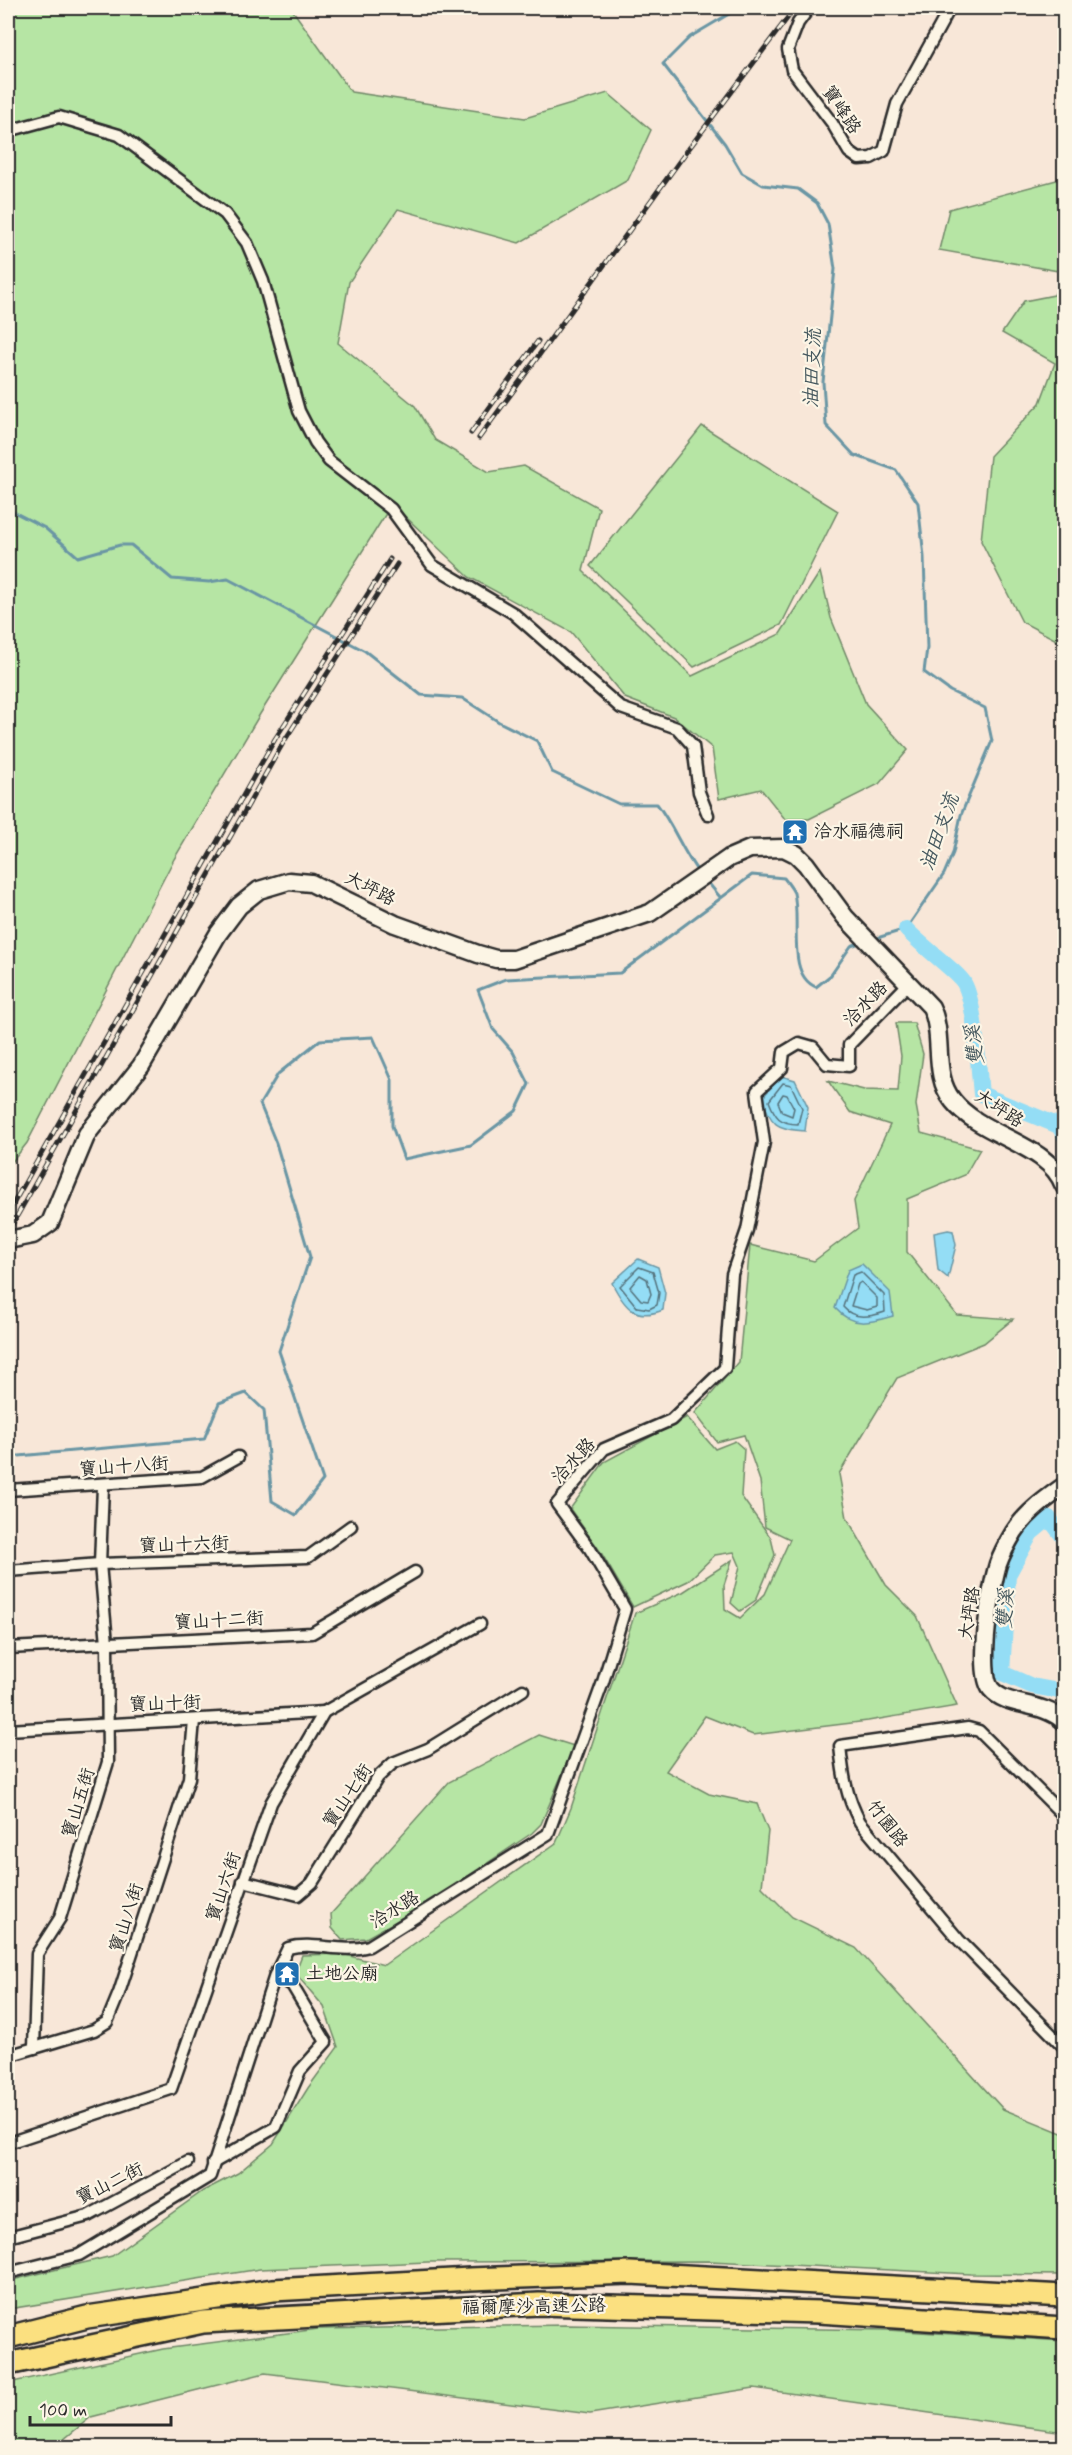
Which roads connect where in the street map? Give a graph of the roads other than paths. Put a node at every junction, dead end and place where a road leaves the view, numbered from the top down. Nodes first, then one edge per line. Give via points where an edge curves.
1 (809, 8) edge
2 (950, 8) edge
3 (8, 131) edge
4 (708, 815) dead end
5 (910, 982) junction
6 (1064, 1180) edge
7 (8, 1240) edge
8 (238, 1457) dead end
9 (103, 1486) junction
10 (1065, 1486) edge
11 (8, 1490) edge
12 (351, 1526) dead end
13 (100, 1564) junction
14 (9, 1571) edge
15 (415, 1572) dead end
16 (480, 1624) dead end
17 (107, 1642) junction
18 (8, 1648) edge
19 (523, 1690) dead end
20 (324, 1712) junction
21 (194, 1720) junction
22 (1065, 1721) edge
23 (108, 1723) junction
24 (8, 1730) edge
25 (1065, 1816) edge
26 (243, 1881) junction
27 (275, 1975) junction
28 (1065, 2047) edge
29 (34, 2048) junction
30 (8, 2056) edge
31 (8, 2143) edge
32 (188, 2162) dead end
33 (213, 2163) junction
34 (8, 2237) edge
35 (8, 2273) edge
36 (1065, 2294) edge
37 (1065, 2328) edge
38 (8, 2337) edge
39 (8, 2364) edge

1 - 2 street, 寶峰路 via 788,49 792,70 849,152 859,159 884,151 897,104
3 - 4 street via 59,117 119,135 225,214 247,243 263,281 299,411 329,461 391,509 432,565 513,613 621,708 677,728 693,746 699,792
5 - 6 street, 大坪路 via 935,1016 941,1073 954,1103 987,1129 1050,1162
5 - 7 street, 大坪路 via 845,917 806,864 784,848 750,849 729,858 664,904 633,920 506,959 478,954 395,924 311,883 289,881 259,890 239,906 218,934 141,1066 87,1134 50,1223 33,1235
5 - 27 street, 洽水路 via 849,1045 849,1066 827,1064 813,1047 799,1043 784,1052 782,1068 757,1091 764,1142 747,1230 732,1274 724,1368 671,1420 604,1449 557,1504 625,1608 603,1682 548,1834 369,1946 353,1951 303,1945 288,1948
8 - 9 street, 寶山十八街 via 202,1477
9 - 11 street, 寶山十八街
9 - 13 street, 寶山五街
10 - 22 street, 大坪路 via 1032,1510 1007,1544 998,1565 983,1656 989,1686 996,1695 1048,1709
12 - 13 street, 寶山十六街 via 308,1557
13 - 14 street, 寶山十六街
13 - 17 street, 寶山五街
15 - 17 street, 寶山十二街 via 312,1633
16 - 20 street
17 - 18 street, 寶山十二街
17 - 23 street, 寶山五街
19 - 26 street, 寶山七街 via 428,1749 393,1763 378,1777 312,1883 298,1895
20 - 21 street, 寶山十街
20 - 26 street, 寶山六街 via 271,1803
21 - 23 street, 寶山十街
21 - 29 street, 寶山八街 via 189,1778 107,2022 94,2030
23 - 24 street, 寶山十街
23 - 29 street, 寶山五街 via 105,1774 60,1918 37,1954
25 - 28 street, 竹園路 via 979,1731 968,1728 840,1746 844,1784 860,1822 959,1940
26 - 31 street, 寶山六街 via 171,2089
27 - 33 street, 洽水路
27 - 33 street, 洽水路 via 292,1985 326,2042 300,2071 276,2127
29 - 30 street, 寶山八街
32 - 34 street, 寶山二街 via 88,2216
33 - 35 street, 洽水路 via 210,2176 79,2256
36 - 38 highway, 福爾摩沙高速公路 via 630,2273 470,2279 273,2290 87,2317
37 - 39 highway, 福爾摩沙高速公路 via 819,2312 539,2304 203,2322

